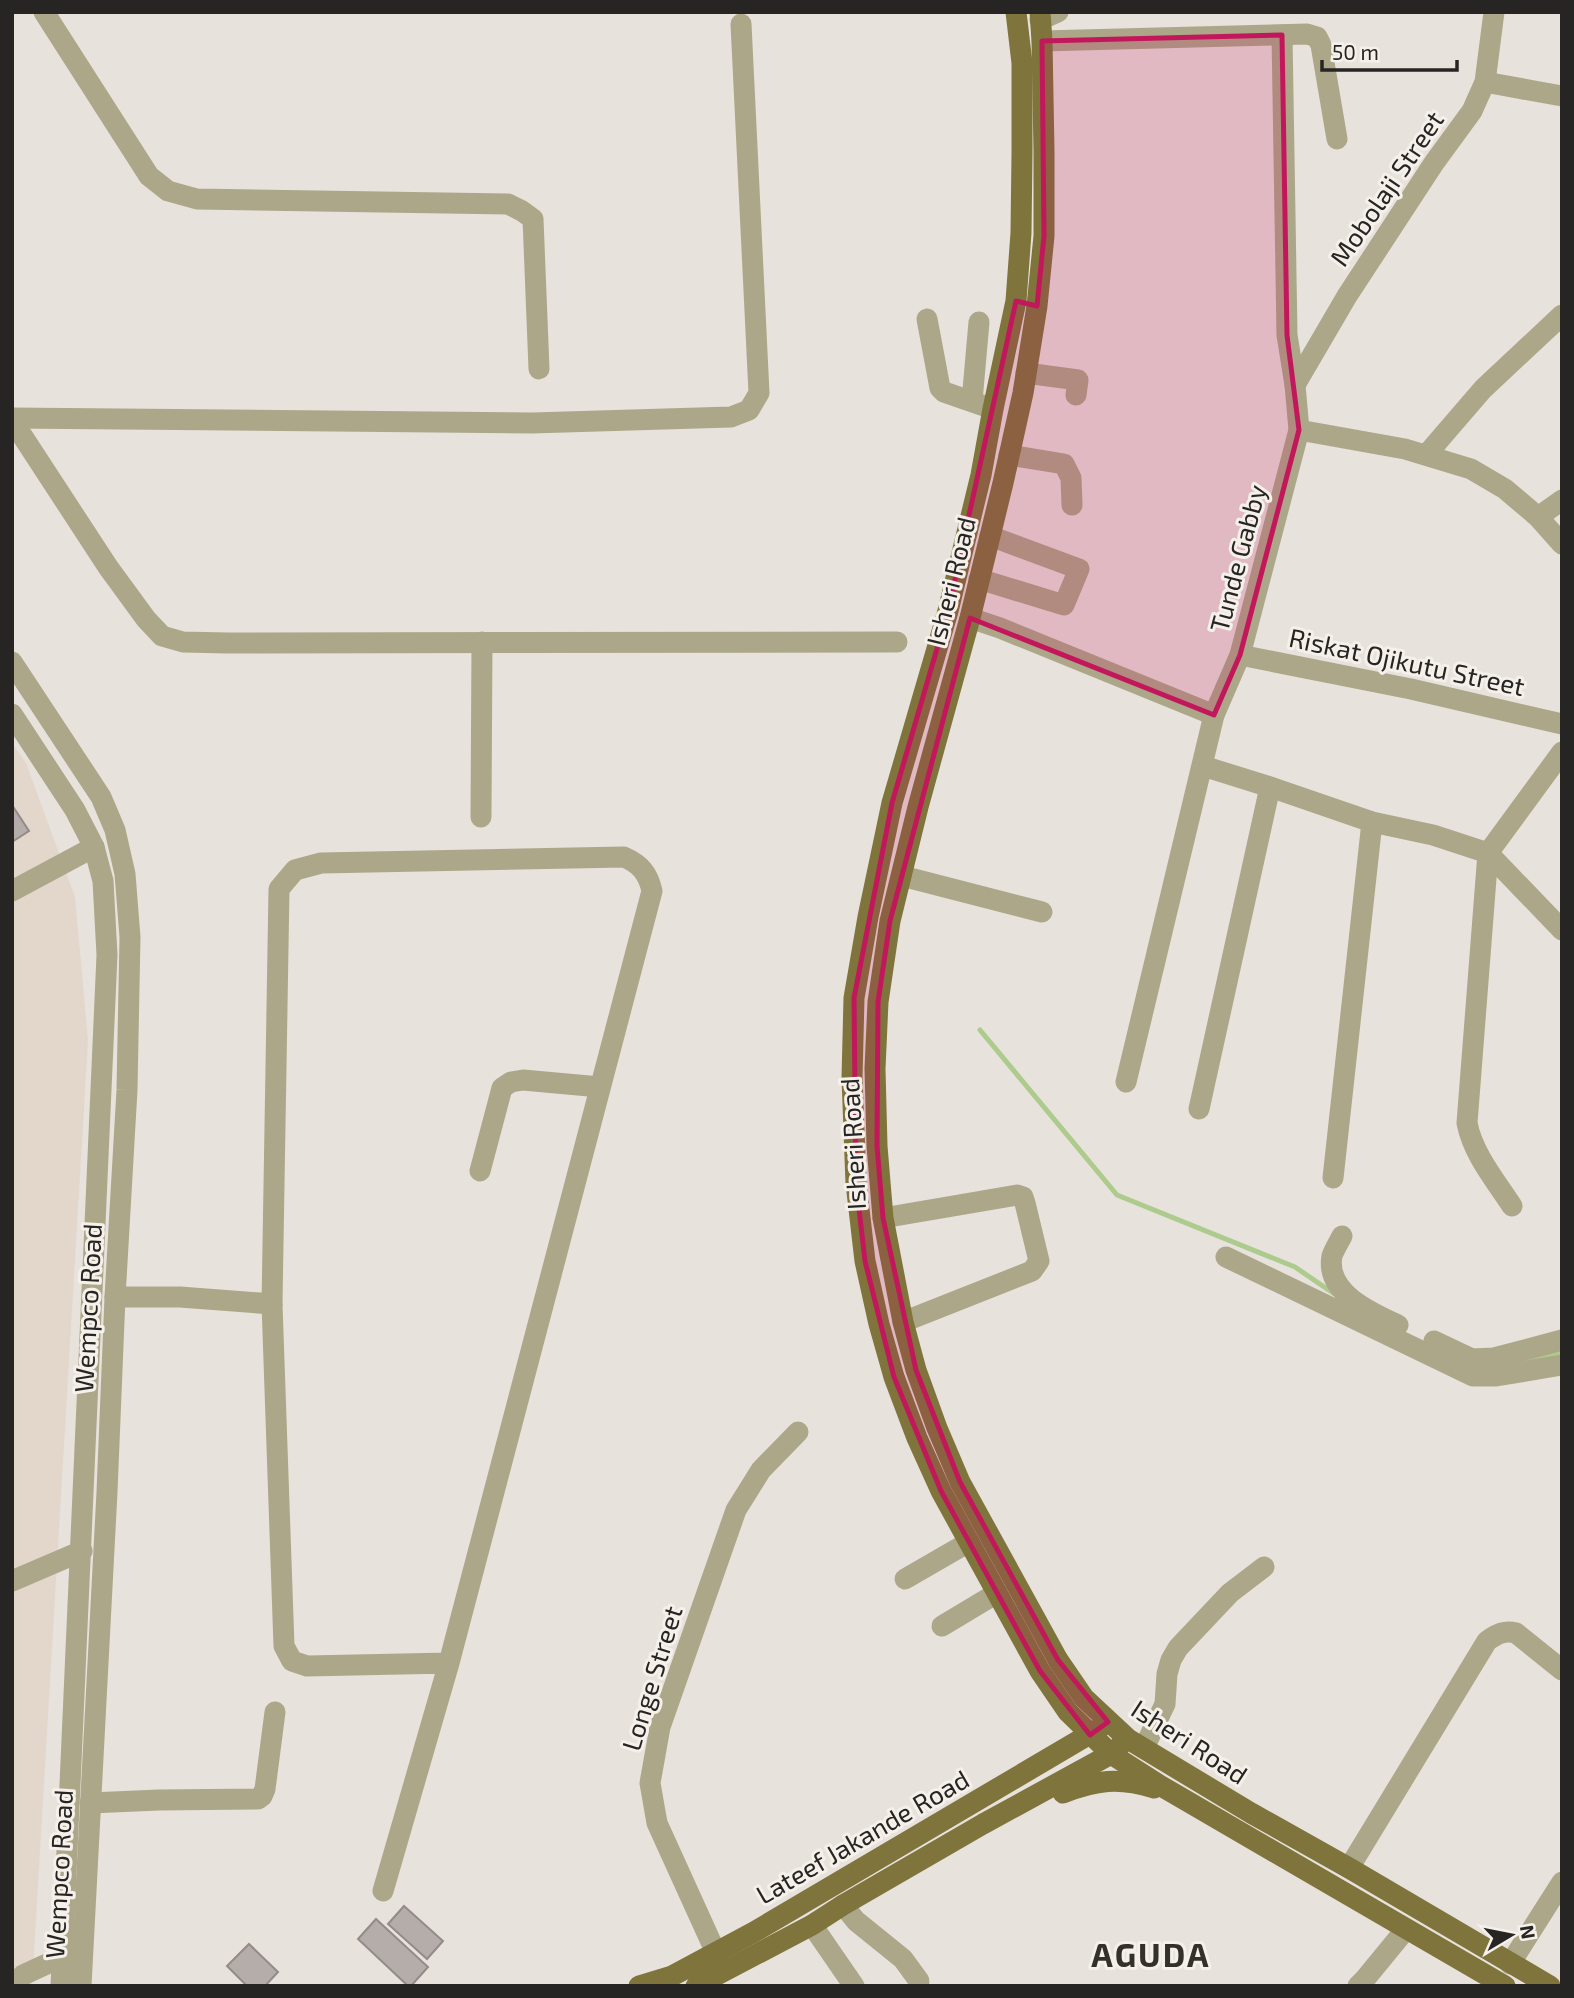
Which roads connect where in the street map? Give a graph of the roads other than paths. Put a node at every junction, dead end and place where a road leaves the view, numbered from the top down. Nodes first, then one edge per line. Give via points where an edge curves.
1 (44, 12) edge
2 (1016, 12) edge
3 (1494, 12) edge
4 (1045, 21) edge
5 (741, 24) dead end
6 (1282, 35) junction
7 (1485, 82) junction
8 (1562, 96) edge
9 (1338, 139) dead end
10 (1016, 301) junction
11 (1037, 306) junction
12 (1562, 315) edge
13 (927, 319) dead end
14 (979, 322) dead end
15 (539, 369) dead end
16 (1026, 373) junction
17 (1295, 385) junction
18 (1076, 395) dead end
19 (972, 401) junction
20 (993, 409) junction
21 (12, 419) edge
22 (1299, 430) junction
23 (1427, 454) junction
24 (1009, 455) junction
25 (1562, 500) edge
26 (1072, 505) dead end
27 (1538, 517) junction
28 (990, 536) junction
29 (1562, 544) edge
30 (979, 579) junction
31 (970, 618) junction
32 (482, 642) junction
33 (897, 642) dead end
34 (1240, 654) junction
35 (12, 662) edge
36 (12, 714) edge
37 (1213, 715) junction
38 (1562, 724) edge
39 (1562, 752) edge
40 (1203, 766) junction
41 (1270, 787) junction
42 (481, 817) dead end
43 (1372, 822) junction
44 (94, 847) junction
45 (1488, 853) junction
46 (902, 876) junction
47 (12, 891) edge
48 (1042, 912) dead end
49 (1561, 927) edge
50 (1126, 1082) dead end
51 (600, 1087) junction
52 (102, 1090) junction
53 (127, 1090) junction
54 (1199, 1110) dead end
55 (480, 1171) dead end
56 (1333, 1178) dead end
57 (1512, 1206) dead end
58 (883, 1218) junction
59 (1342, 1236) dead end
60 (1226, 1256) dead end
61 (114, 1297) junction
62 (272, 1304) junction
63 (903, 1322) junction
64 (1561, 1341) edge
65 (1562, 1365) edge
66 (798, 1432) dead end
67 (969, 1542) junction
68 (82, 1551) junction
69 (1264, 1567) dead end
70 (905, 1579) dead end
71 (12, 1581) edge
72 (997, 1592) junction
73 (942, 1626) dead end
74 (449, 1663) junction
75 (1562, 1670) edge
76 (275, 1712) dead end
77 (1108, 1722) junction
78 (1090, 1735) junction
79 (1136, 1744) junction
80 (1111, 1754) junction
81 (1181, 1797) junction
82 (90, 1803) junction
83 (983, 1824) junction
84 (1349, 1868) junction
85 (1562, 1882) edge
86 (383, 1891) dead end
87 (843, 1905) junction
88 (812, 1925) junction
89 (1406, 1929) junction
90 (716, 1953) junction
91 (62, 1957) junction
92 (1510, 1964) junction
93 (919, 1981) dead end
94 (13, 1986) edge
95 (61, 1986) edge
96 (81, 1986) edge
97 (639, 1986) edge
98 (696, 1986) edge
99 (854, 1986) edge
100 (1358, 1986) edge
101 (1505, 1986) edge
102 (1550, 1986) edge

1 - 15 street via 149,176 168,191 197,199 509,204 522,211 533,219
2 - 10 main road, Isheri Road via 1022,63
3 - 7 street, Mobolaji Street
4 - 6 street
4 - 11 main road, Isheri Road via 1044,236
5 - 21 street via 759,393 749,410 731,417 532,423
6 - 9 street via 1317,37
6 - 17 street, Tunde Gabby via 1287,335
7 - 8 street
7 - 17 street, Mobolaji Street via 1472,111 1347,296
10 - 11 main road
10 - 20 main road, Isheri Road
11 - 16 main road, Isheri Road
12 - 23 street via 1483,389
13 - 19 street via 940,388
14 - 19 street
16 - 18 street via 1078,380
16 - 24 main road, Isheri Road
17 - 22 street, Tunde Gabby
19 - 20 street
20 - 67 main road, Isheri Road via 951,598 892,803 868,916 854,998 852,1077 856,1183 865,1261 879,1324 917,1438
21 - 32 street via 108,567 162,636 183,642 227,643
22 - 23 street
22 - 34 street, Tunde Gabby
23 - 27 street via 1471,469 1505,489
24 - 26 street via 1064,464 1071,478
24 - 28 main road, Isheri Road
25 - 27 street
27 - 29 street
28 - 30 main road, Isheri Road
28 - 30 street via 1079,569 1064,605
30 - 31 main road, Isheri Road
31 - 37 street
31 - 46 main road, Isheri Road
32 - 33 street
32 - 42 street
34 - 37 street, Tunde Gabby
34 - 38 street, Riskat Ojikutu Street
35 - 53 street, Wempco Road via 101,797 115,830 125,874 130,937
36 - 44 street, Wempco Road
37 - 40 street, Tunde Gabby
39 - 45 street
40 - 41 street
40 - 50 street, Tunde Gabby
41 - 43 street
41 - 54 street
43 - 45 street
43 - 56 street
44 - 47 street
44 - 52 street, Wempco Road via 103,881 107,955
45 - 49 street
45 - 57 street via 1467,1123 1476,1152
46 - 48 street
46 - 58 main road, Isheri Road via 878,1002 875,1069
51 - 55 street via 523,1080 502,1088
51 - 62 street via 652,891 650,879 638,863 624,857 478,858 321,863 295,870 279,889
51 - 74 street
52 - 53 street
52 - 68 street, Wempco Road
53 - 61 street, Wempco Road
58 - 63 main road, Isheri Road
58 - 63 street via 1017,1195 1025,1203 1039,1261 1032,1271
59 - 64 street via 1332,1257 1339,1287 1385,1319 1472,1359
60 - 65 street via 1473,1376
61 - 62 street
61 - 82 street, Wempco Road
62 - 74 street via 284,1646 292,1661 307,1666
63 - 77 main road, Isheri Road via 916,1370 960,1482 1058,1660 1084,1698
66 - 90 street, Longe Street via 761,1470 736,1510 660,1727 650,1783 657,1823
67 - 70 street
67 - 72 main road, Isheri Road
68 - 71 street
68 - 91 street, Wempco Road
69 - 79 street via 1230,1593 1178,1648 1167,1674 1165,1704
72 - 73 street
72 - 78 main road, Isheri Road via 1040,1671
74 - 86 street
75 - 84 street via 1516,1633 1507,1631 1487,1641
76 - 82 street via 265,1789 258,1799
77 - 78 main road, Lateef Jakande Road
77 - 79 main road, Isheri Road
78 - 80 main road, Isheri Road
78 - 90 main road, Lateef Jakande Road
79 - 80 main road, Lateef Jakande Road
79 - 84 main road, Isheri Road
80 - 81 main road, Isheri Road
80 - 83 main road, Lateef Jakande Road
81 - 83 main road via 1111,1780 1086,1783
81 - 89 main road, Isheri Road
82 - 96 street, Wempco Road
83 - 87 main road, Lateef Jakande Road
84 - 92 main road, Isheri Road
85 - 92 street
87 - 88 main road, Lateef Jakande Road
87 - 93 street via 902,1959
88 - 98 main road, Lateef Jakande Road
88 - 99 street
89 - 100 street
89 - 101 main road, Isheri Road
90 - 97 main road, Lateef Jakande Road via 672,1976
91 - 94 street via 23,1975
91 - 95 street, Wempco Road
92 - 102 main road, Isheri Road

